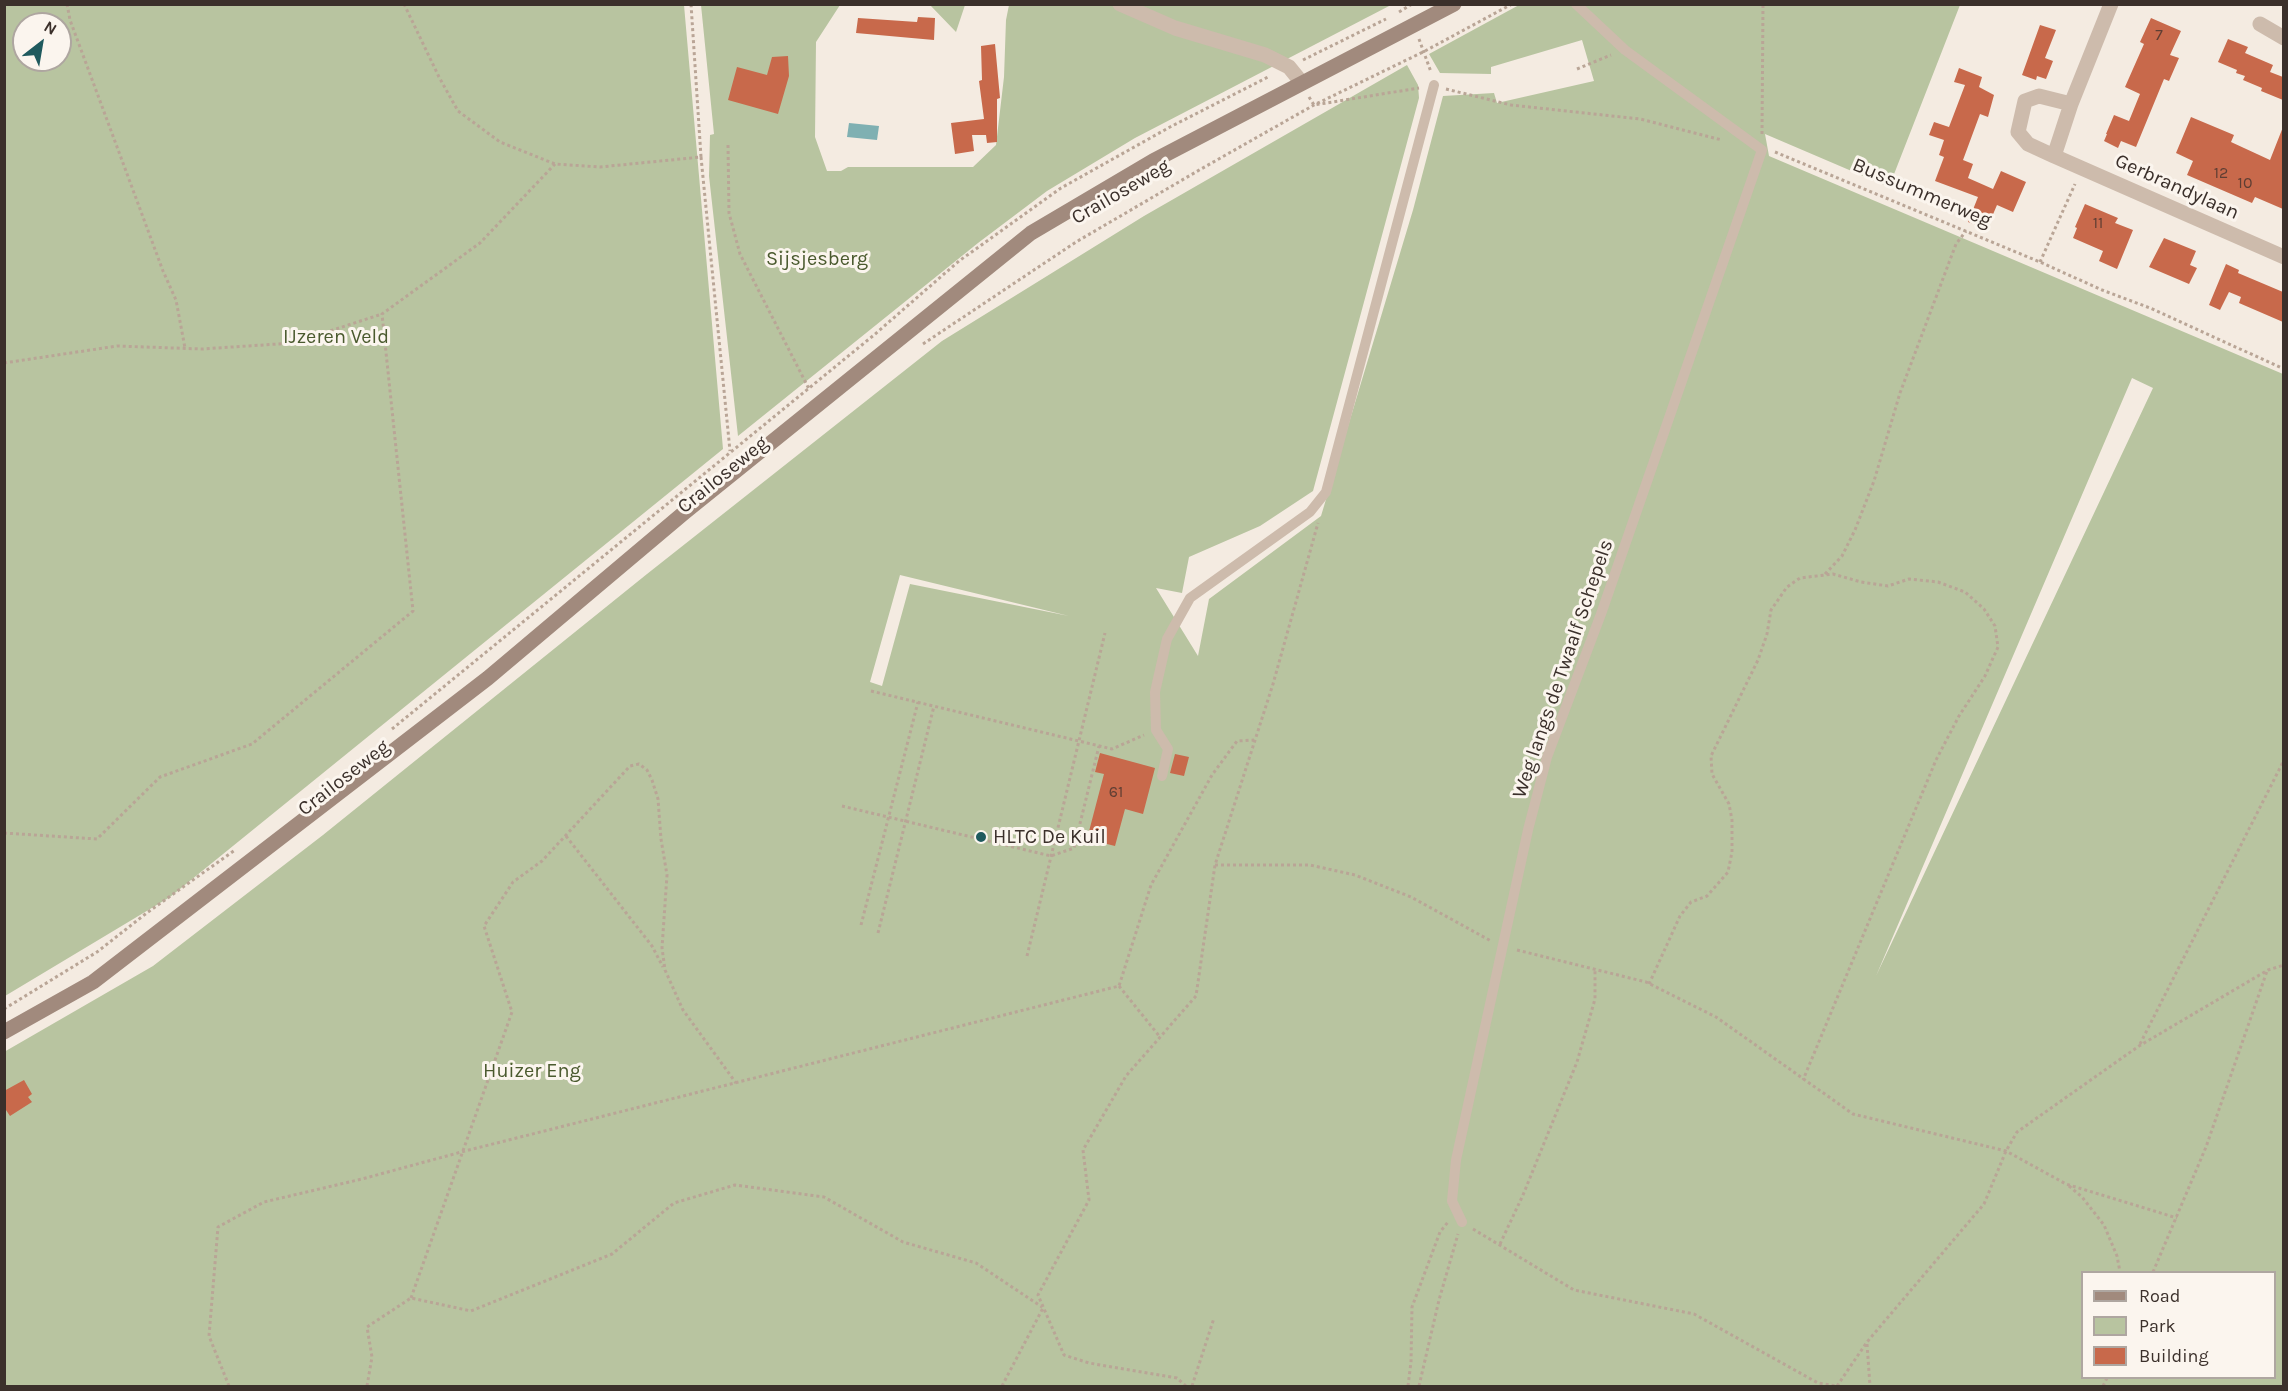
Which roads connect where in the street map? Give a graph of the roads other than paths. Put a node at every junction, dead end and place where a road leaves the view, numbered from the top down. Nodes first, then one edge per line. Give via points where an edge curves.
1 (1120, 4) edge
2 (1454, 4) edge
3 (1576, 4) edge
4 (2111, 4) edge
5 (2260, 24) dead end
6 (2283, 38) edge
7 (1302, 83) junction
8 (1434, 85) road end
9 (2071, 104) junction
10 (2054, 156) junction
11 (2283, 257) edge
12 (1162, 776) dead end
13 (4, 1032) edge
14 (1462, 1222) road end

1 - 7 street via 1175,28 1265,55 1289,67
2 - 7 main road, Crailoseweg
3 - 14 lane, Weg langs de Twaalf Schepels via 1625,50 1762,150 1602,614 1547,757 1456,1160 1452,1202
4 - 9 street
5 - 6 street
7 - 13 main road, Crailoseweg via 1153,160 1031,233 742,465 488,678 93,982
8 - 12 lane via 1326,492 1310,512 1190,598 1167,639 1155,692 1156,730 1168,749
9 - 10 street
9 - 10 street, Gerbrandylaan via 2039,96 2025,101 2018,132 2028,144
10 - 11 street, Gerbrandylaan

